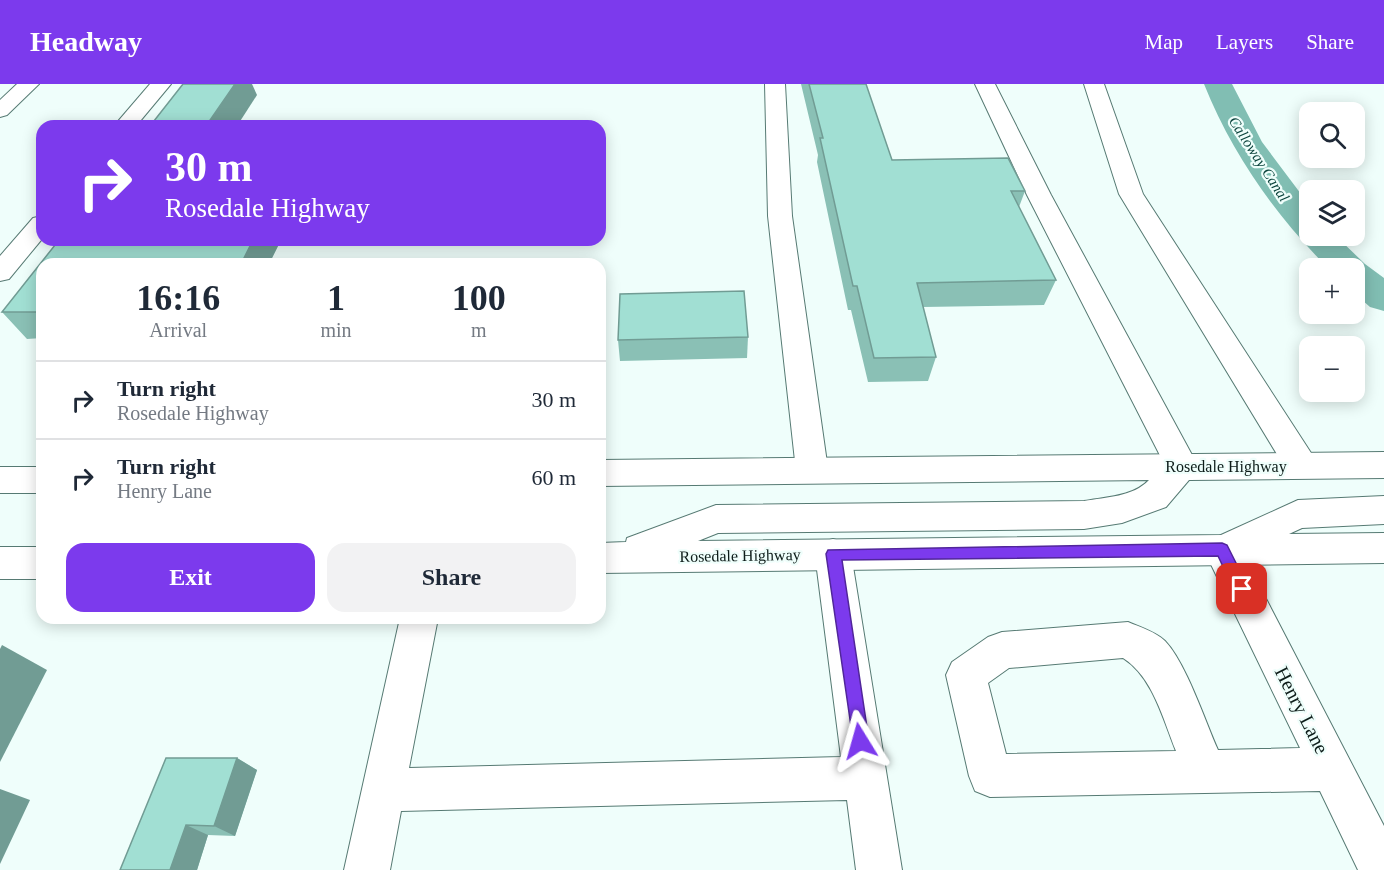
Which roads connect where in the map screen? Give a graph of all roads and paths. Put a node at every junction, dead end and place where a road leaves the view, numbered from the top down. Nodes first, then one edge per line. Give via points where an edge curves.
1 (29, 84) edge
2 (161, 84) edge
3 (776, 84) edge
4 (985, 84) edge
5 (1094, 84) edge
6 (0, 111) edge
7 (130, 120) edge
8 (36, 230) edge
9 (0, 273) edge
10 (1301, 465) junction
11 (1384, 465) edge
12 (1182, 466) junction
13 (812, 470) junction
14 (606, 473) edge
15 (0, 480) edge
16 (36, 480) edge
17 (1384, 510) edge
18 (1384, 548) edge
19 (1222, 550) junction
20 (833, 554) junction
21 (609, 557) edge
22 (36, 563) edge
23 (0, 564) edge
24 (418, 624) edge
25 (1331, 769) junction
26 (1206, 772) junction
27 (866, 778) junction
28 (383, 790) junction
29 (367, 870) edge
30 (879, 870) edge
31 (1382, 870) edge

1 - 6 main road
2 - 7 main road
3 - 13 main road via 780,216
4 - 12 main road
5 - 10 main road via 1131,195
8 - 9 main road
10 - 11 main road, Rosedale Highway
10 - 12 main road, Rosedale Highway
12 - 13 main road, Rosedale Highway
12 - 21 main road via 1154,497 1122,509 1094,513 716,519
13 - 14 main road, Rosedale Highway
15 - 16 main road
17 - 19 main road via 1298,514
18 - 19 main road, Rosedale Highway
19 - 20 main road, Rosedale Highway
19 - 25 main road, Henry Lane
20 - 21 main road, Rosedale Highway
20 - 27 main road
22 - 23 main road
24 - 28 main road
25 - 26 main road
25 - 31 main road, Henry Lane
26 - 26 main road via 990,776 966,675 1002,650 1128,640 1151,654 1168,683
27 - 28 main road
27 - 30 main road
28 - 29 main road

